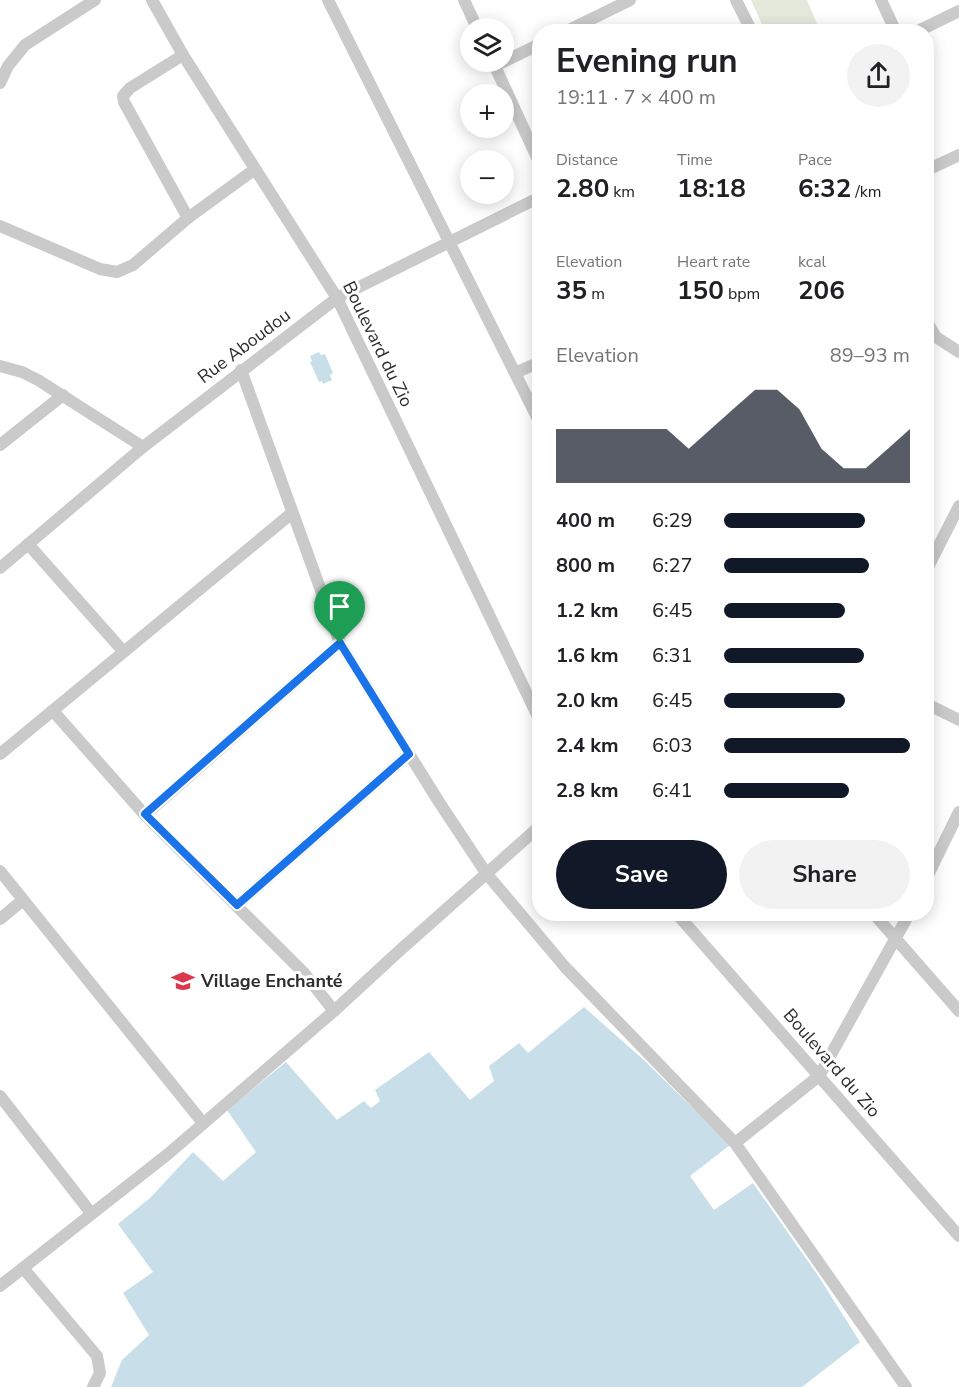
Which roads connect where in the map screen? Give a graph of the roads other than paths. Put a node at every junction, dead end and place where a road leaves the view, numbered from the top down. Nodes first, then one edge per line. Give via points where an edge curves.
1 (95, 0) edge
2 (152, 0) edge
3 (328, 0) edge
4 (464, 0) edge
5 (630, 0) edge
6 (736, 0) edge
7 (881, 0) edge
8 (959, 11) edge
9 (472, 18) edge
10 (581, 24) edge
11 (748, 24) edge
12 (892, 24) edge
13 (932, 24) edge
14 (532, 47) edge
15 (183, 55) junction
16 (514, 55) edge
17 (498, 72) edge
18 (0, 83) edge
19 (532, 147) edge
20 (959, 155) edge
21 (934, 167) edge
22 (255, 169) junction
23 (532, 201) edge
24 (188, 218) junction
25 (0, 226) edge
26 (450, 242) junction
27 (337, 298) junction
28 (934, 340) edge
29 (959, 352) edge
30 (0, 366) edge
31 (532, 366) edge
32 (241, 370) junction
33 (515, 373) junction
34 (63, 394) junction
35 (532, 407) edge
36 (0, 445) edge
37 (143, 447) junction
38 (959, 506) edge
39 (292, 513) junction
40 (28, 544) junction
41 (934, 544) edge
42 (0, 568) edge
43 (340, 643) junction
44 (123, 651) junction
45 (532, 704) edge
46 (934, 708) edge
47 (53, 711) junction
48 (959, 720) edge
49 (0, 754) edge
50 (409, 754) junction
51 (959, 812) edge
52 (145, 814) junction
53 (532, 833) edge
54 (934, 863) edge
55 (0, 871) edge
56 (486, 873) junction
57 (23, 900) junction
58 (237, 905) junction
59 (0, 919) edge
60 (684, 921) edge
61 (881, 921) edge
62 (906, 921) edge
63 (897, 938) junction
64 (334, 1011) junction
65 (959, 1011) edge
66 (819, 1076) junction
67 (0, 1096) edge
68 (203, 1123) junction
69 (735, 1143) junction
70 (91, 1213) junction
71 (959, 1236) edge
72 (22, 1268) junction
73 (0, 1286) edge
74 (93, 1387) edge
75 (906, 1387) edge

1 - 18 street via 25,45
2 - 15 street, Boulevard du Zio
3 - 26 street
4 - 9 street
5 - 10 street
6 - 11 street
7 - 12 street
8 - 13 street
14 - 16 street
15 - 22 street, Boulevard du Zio
15 - 24 street via 123,96
17 - 19 street
20 - 21 street
22 - 24 street
22 - 27 street, Boulevard du Zio
23 - 26 street, Rue Aboudou
24 - 25 street via 133,265 117,272 100,269
26 - 27 street, Rue Aboudou
26 - 33 street
27 - 32 street, Rue Aboudou
27 - 45 street, Boulevard du Zio
28 - 29 street
30 - 34 street via 30,376
31 - 33 street
32 - 37 street, Rue Aboudou
32 - 39 street
33 - 35 street
34 - 36 street
34 - 37 street
37 - 40 street, Rue Aboudou
38 - 41 street
39 - 43 street
39 - 44 street
40 - 42 street, Rue Aboudou
40 - 44 street
43 - 50 street
43 - 52 street
44 - 47 street
46 - 48 street
47 - 49 street
47 - 52 street
50 - 56 street
50 - 58 street
51 - 54 street
52 - 58 street
53 - 56 street
55 - 57 street
56 - 64 street
56 - 69 street via 578,981
57 - 59 street
57 - 68 street
58 - 64 street via 310,980
60 - 66 street, Boulevard du Zio
61 - 63 street
62 - 63 street
63 - 65 street
63 - 66 street
64 - 68 street
66 - 69 street
66 - 71 street, Boulevard du Zio
67 - 70 street
68 - 70 street
69 - 75 street
70 - 72 street
72 - 73 street
72 - 74 street via 97,1356 100,1373

